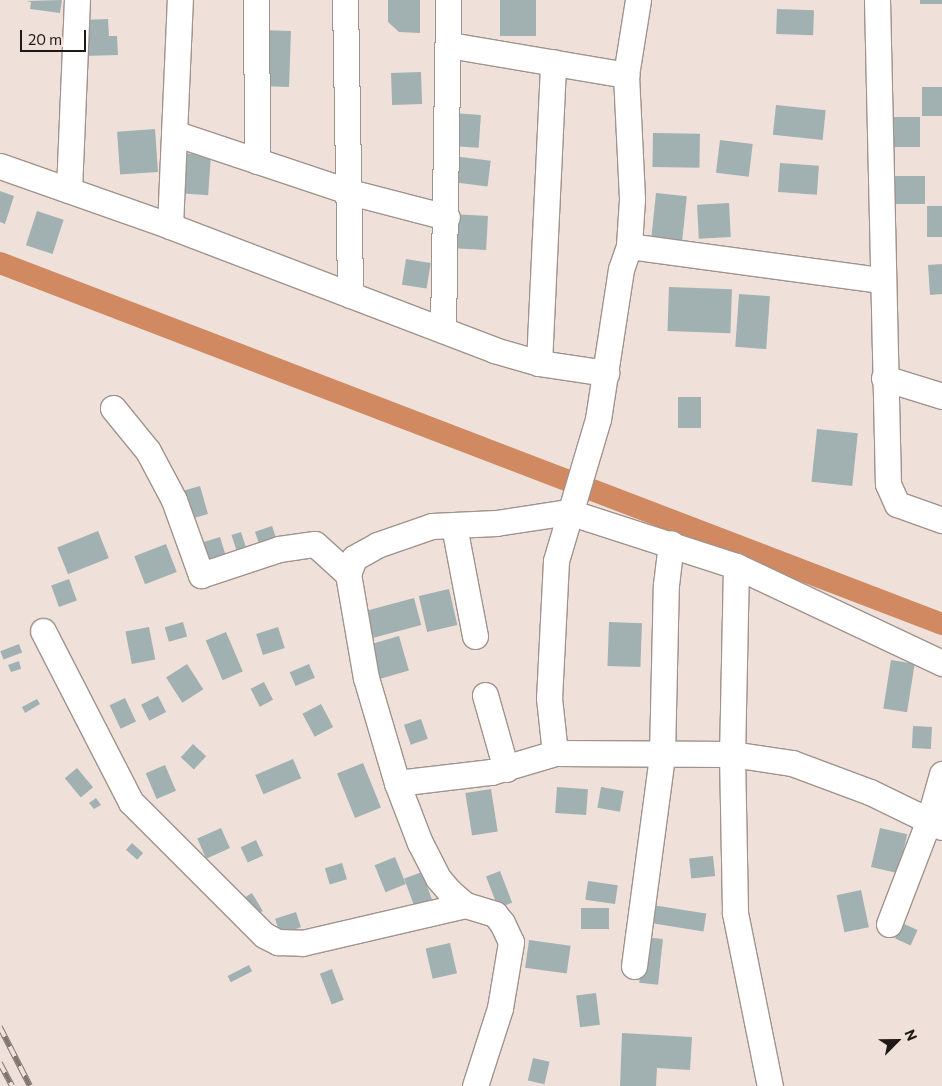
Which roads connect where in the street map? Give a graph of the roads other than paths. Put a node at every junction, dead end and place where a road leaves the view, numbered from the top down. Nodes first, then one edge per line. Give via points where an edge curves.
1 (77, 0) edge
2 (180, 0) edge
3 (256, 0) edge
4 (345, 0) edge
5 (448, 0) edge
6 (638, 0) edge
7 (877, 0) edge
8 (449, 44) junction
9 (553, 62) junction
10 (626, 75) junction
11 (174, 133) junction
12 (257, 161) junction
13 (0, 166) edge
14 (69, 190) junction
15 (350, 192) junction
16 (447, 217) junction
17 (170, 226) junction
18 (629, 246) junction
19 (882, 280) junction
20 (350, 295) junction
21 (443, 330) junction
22 (539, 363) junction
23 (606, 373) junction
24 (884, 378) junction
25 (942, 396) edge
26 (113, 408) dead end
27 (574, 503) junction
28 (942, 520) edge
29 (454, 526) junction
30 (671, 542) junction
31 (736, 566) junction
32 (348, 574) junction
33 (43, 631) dead end
34 (474, 636) dead end
35 (942, 664) edge
36 (485, 695) dead end
37 (555, 753) junction
38 (732, 754) junction
39 (662, 755) junction
40 (506, 769) junction
41 (942, 774) edge
42 (397, 783) junction
43 (936, 823) edge
44 (465, 905) junction
45 (889, 924) dead end
46 (634, 966) dead end
47 (475, 1086) edge
48 (770, 1086) edge

1 - 14 street
2 - 11 street
3 - 12 street
4 - 15 street
5 - 8 street
6 - 10 street
7 - 19 street
8 - 9 street
8 - 16 street
9 - 10 street
9 - 22 street
10 - 18 street via 632,199
11 - 12 street
11 - 17 street
12 - 15 street
13 - 14 street
14 - 17 street
15 - 16 street
15 - 20 street
16 - 21 street
17 - 20 street
18 - 19 street
18 - 23 street via 621,269
19 - 24 street
20 - 21 street
21 - 22 street
22 - 23 street
23 - 27 street via 593,440
24 - 25 street
24 - 28 street via 888,484 892,497 905,509
26 - 32 street via 148,452 174,500 201,575 279,549 315,544
27 - 29 street
27 - 30 street
27 - 37 street via 556,561 550,637 549,698
29 - 32 street via 419,529 377,545 354,558
29 - 34 street
30 - 31 street
30 - 39 street via 666,585
31 - 35 street
31 - 38 street
32 - 42 street via 366,678
33 - 44 street via 130,802 264,936 278,942 302,942
36 - 40 street
37 - 39 street
37 - 40 street
38 - 39 street
38 - 43 street via 792,764 820,773
38 - 48 street via 735,913
39 - 46 street
40 - 42 street
41 - 43 street
42 - 44 street via 438,878
43 - 45 street
44 - 47 street via 494,914 510,942 500,1008

